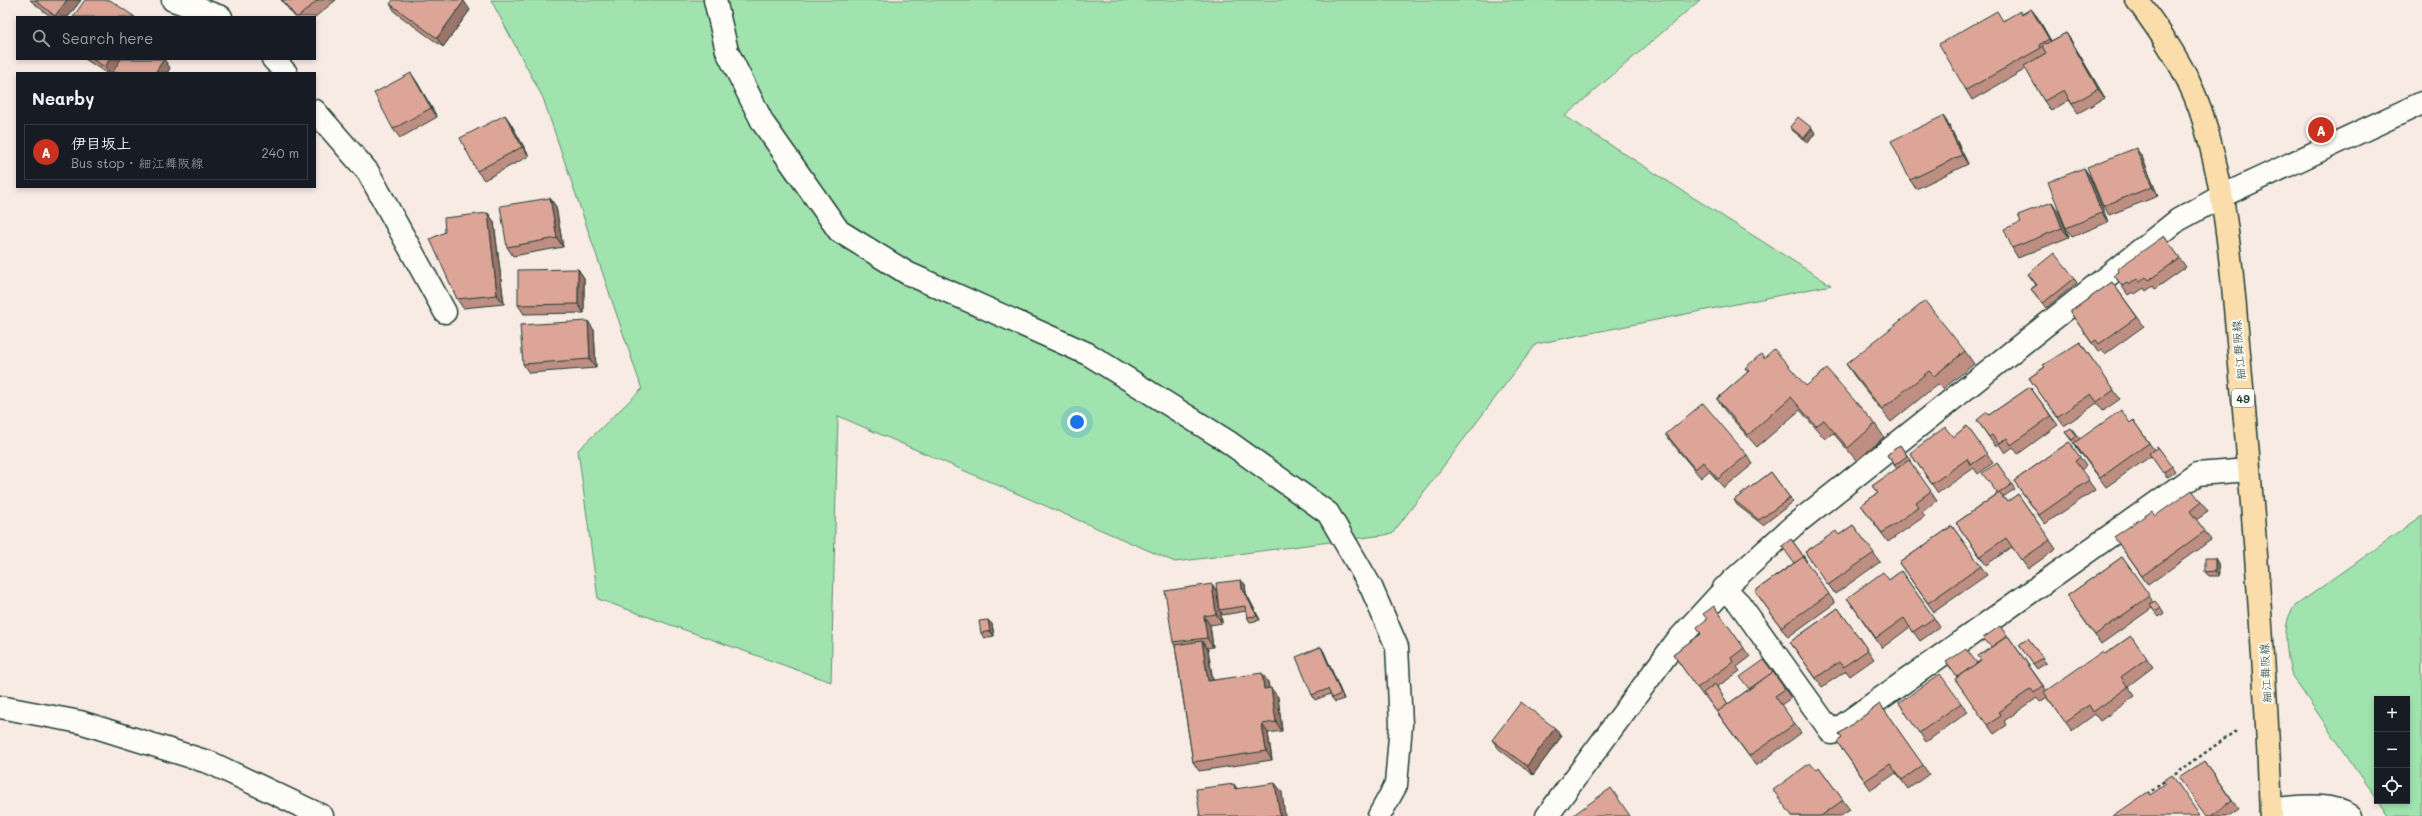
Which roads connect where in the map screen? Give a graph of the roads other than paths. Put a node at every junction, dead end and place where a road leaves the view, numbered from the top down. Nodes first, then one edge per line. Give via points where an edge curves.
1 (173, 0) edge
2 (715, 0) edge
3 (2137, 0) edge
4 (218, 16) edge
5 (274, 60) edge
6 (285, 72) edge
7 (2422, 103) edge
8 (316, 112) edge
9 (2222, 196) junction
10 (445, 312) dead end
11 (2249, 470) junction
12 (1724, 588) junction
13 (0, 707) edge
14 (2271, 812) edge
15 (322, 816) edge
16 (1379, 816) edge
17 (1547, 816) edge
18 (2350, 816) edge

1 - 4 street
2 - 16 street via 727,51 763,123 839,231 907,273 1088,354 1227,441 1328,513 1371,587 1397,647 1401,724 1396,785
3 - 9 main road, 細江舞阪線 / 49 via 2160,31 2182,68 2200,108
5 - 6 street
7 - 9 street
8 - 10 street via 368,172
9 - 11 main road, 細江舞阪線 / 49 via 2228,236
9 - 12 street via 2178,220 1793,526
11 - 12 street via 2197,474 1832,733 1739,603
11 - 14 main road, 細江舞阪線 / 49 via 2263,623
12 - 17 street via 1651,674
13 - 15 street via 80,722 211,763
14 - 18 street via 2318,807

